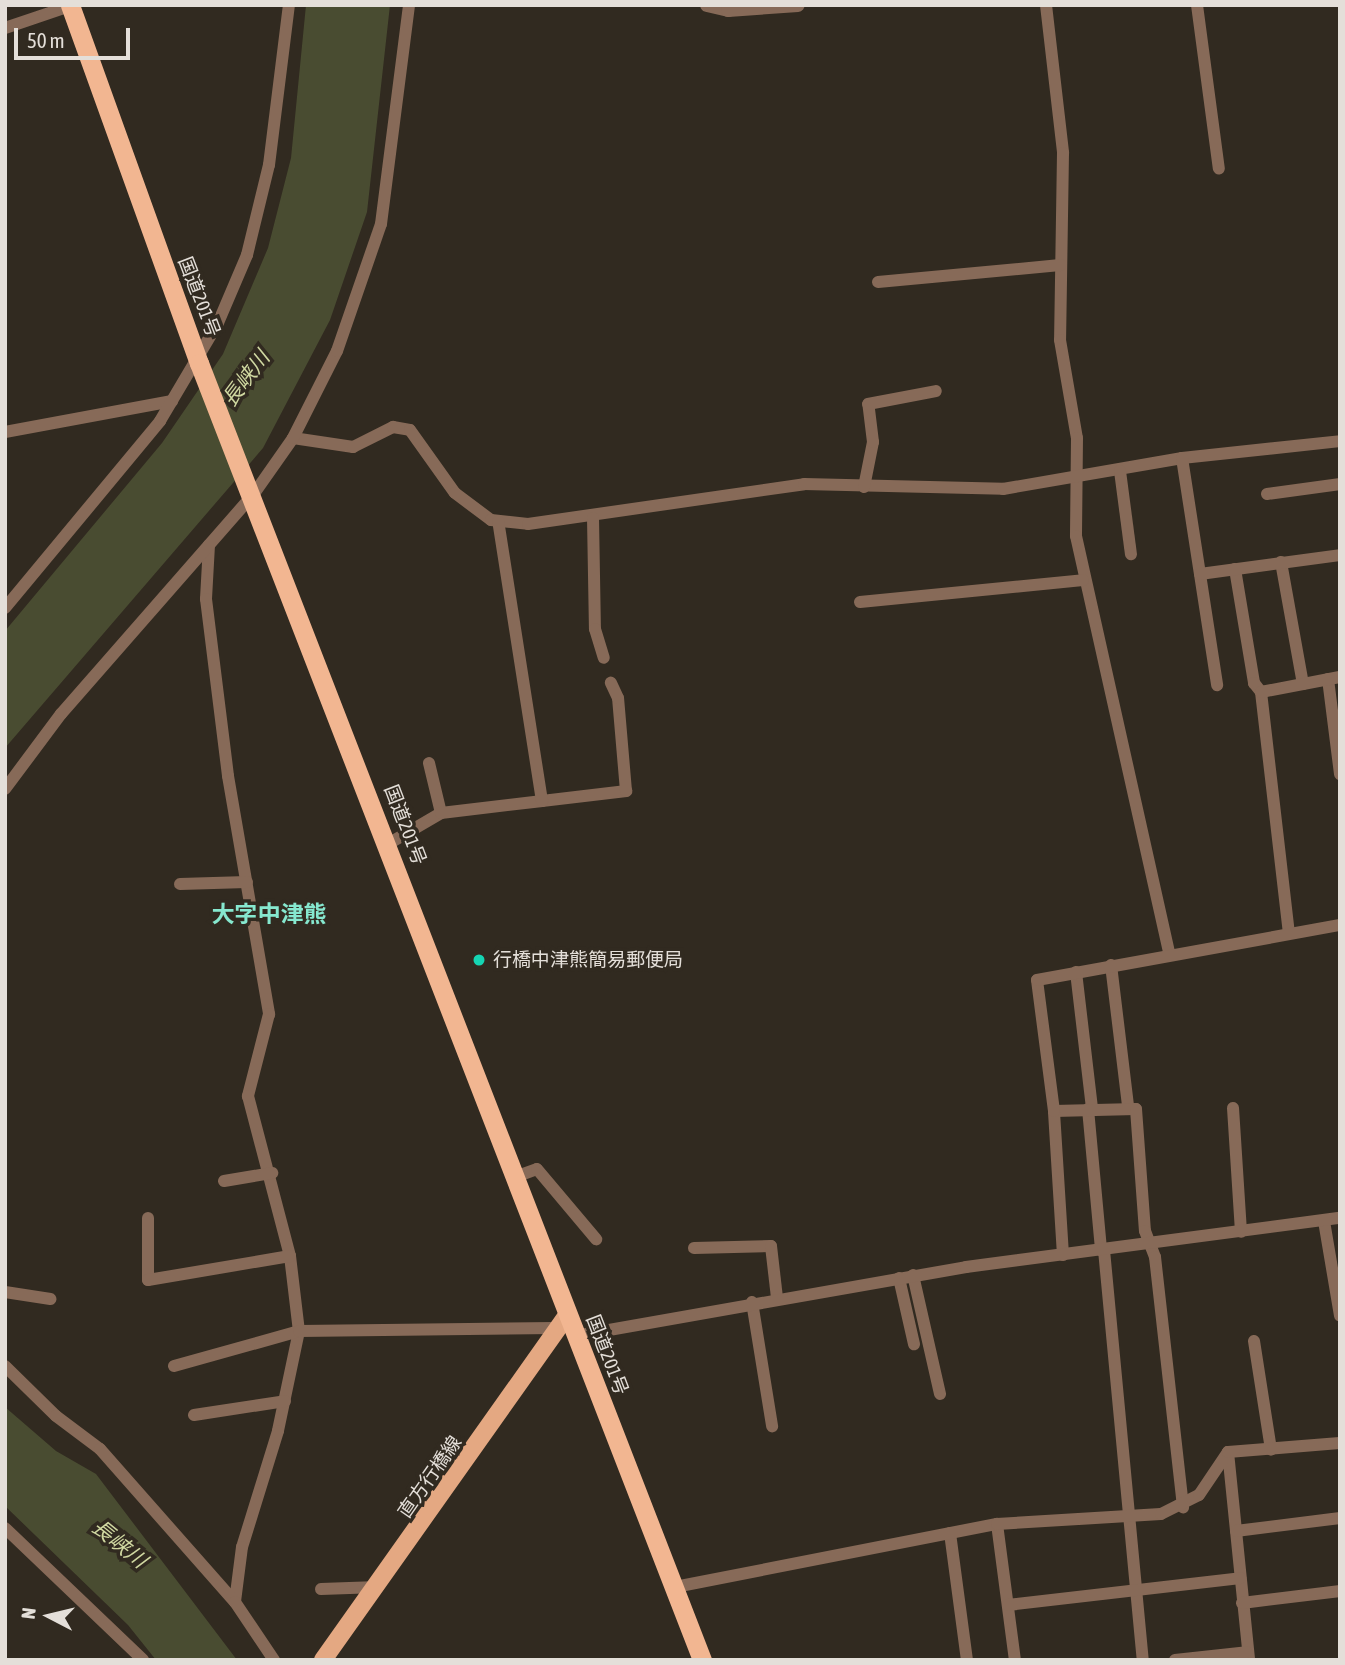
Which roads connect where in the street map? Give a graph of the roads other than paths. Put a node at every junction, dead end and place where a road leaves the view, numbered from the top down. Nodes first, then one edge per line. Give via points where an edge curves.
1 (289, 5) edge
2 (409, 5) edge
3 (707, 5) edge
4 (798, 5) edge
5 (1046, 5) edge
6 (1197, 5) edge
7 (70, 6) edge
8 (5, 28) edge
9 (1219, 169) dead end
10 (1060, 265) junction
11 (878, 282) dead end
12 (201, 367) junction
13 (936, 391) dead end
14 (172, 401) junction
15 (5, 432) edge
16 (293, 438) junction
17 (1340, 441) edge
18 (1182, 458) junction
19 (1120, 471) junction
20 (1077, 480) junction
21 (1340, 484) edge
22 (864, 487) junction
23 (251, 489) junction
24 (1267, 494) dead end
25 (593, 517) junction
26 (498, 521) junction
27 (209, 545) junction
28 (1130, 554) dead end
29 (1340, 555) edge
30 (1282, 562) junction
31 (1235, 569) junction
32 (1200, 574) junction
33 (1083, 580) junction
34 (860, 602) dead end
35 (5, 608) edge
36 (604, 658) dead end
37 (1334, 678) edge
38 (611, 683) dead end
39 (1303, 684) junction
40 (1217, 685) dead end
41 (1261, 692) junction
42 (429, 763) dead end
43 (1340, 774) edge
44 (5, 789) edge
45 (542, 802) junction
46 (441, 813) junction
47 (388, 844) junction
48 (247, 882) junction
49 (180, 884) dead end
50 (1340, 925) edge
51 (1289, 933) junction
52 (1169, 952) junction
53 (1111, 965) junction
54 (1076, 972) junction
55 (1128, 1105) junction
56 (1090, 1108) junction
57 (1233, 1108) dead end
58 (1054, 1111) junction
59 (272, 1174) junction
60 (515, 1177) junction
61 (224, 1181) dead end
62 (148, 1218) dead end
63 (1340, 1218) edge
64 (1324, 1221) junction
65 (1241, 1232) junction
66 (596, 1239) dead end
67 (1151, 1244) junction
68 (694, 1248) dead end
69 (1102, 1250) junction
70 (1063, 1255) junction
71 (290, 1256) junction
72 (906, 1277) junction
73 (5, 1292) edge
74 (777, 1298) junction
75 (50, 1299) dead end
76 (752, 1302) junction
77 (1340, 1316) edge
78 (561, 1321) junction
79 (299, 1331) junction
80 (575, 1336) junction
81 (1254, 1341) dead end
82 (915, 1344) dead end
83 (5, 1366) edge
84 (174, 1366) dead end
85 (940, 1394) dead end
86 (285, 1401) junction
87 (194, 1415) dead end
88 (772, 1426) dead end
89 (1340, 1443) edge
90 (1271, 1450) junction
91 (1228, 1452) junction
92 (1183, 1507) junction
93 (1130, 1518) junction
94 (1340, 1518) edge
95 (997, 1524) junction
96 (5, 1528) edge
97 (1236, 1531) junction
98 (950, 1533) junction
99 (1240, 1578) junction
100 (378, 1587) junction
101 (675, 1587) junction
102 (321, 1589) dead end
103 (1136, 1590) junction
104 (1340, 1591) edge
105 (235, 1602) junction
106 (1242, 1602) junction
107 (1008, 1605) junction
108 (1248, 1656) edge
109 (143, 1660) edge
110 (274, 1660) edge
111 (323, 1660) edge
112 (702, 1660) edge
113 (967, 1660) edge
114 (1015, 1660) edge
115 (1143, 1660) edge
116 (1175, 1660) edge

1 - 12 street via 259,208 247,255
2 - 16 street via 381,224 337,351
3 - 4 street via 728,10
5 - 10 street via 1063,153
6 - 9 street
7 - 8 street
7 - 12 highway, 国道201号
10 - 11 street
10 - 20 street via 1062,367 1077,438
12 - 14 street
12 - 23 highway, 国道201号
13 - 22 street via 868,404 873,442
14 - 15 street
14 - 35 street
16 - 23 street
16 - 26 street via 353,447 393,427 410,430 443,480
17 - 18 street
18 - 19 street
18 - 32 street
19 - 20 street
19 - 28 street
20 - 22 street via 1003,489
20 - 33 street via 1076,536
21 - 24 street
22 - 25 street via 774,488
23 - 27 street
23 - 47 highway, 国道201号
25 - 26 street via 528,524
25 - 36 street via 595,629
26 - 45 street
27 - 44 street via 61,715
27 - 48 street via 206,598
29 - 30 street
30 - 31 street
30 - 39 street
31 - 32 street
31 - 41 street via 1254,683
32 - 40 street
33 - 34 street
33 - 52 street
37 - 39 street
37 - 43 street
38 - 45 street via 618,698 626,791
39 - 41 street
41 - 51 street
42 - 46 street
45 - 46 street
46 - 47 street
47 - 60 highway, 国道201号
48 - 49 street
48 - 59 street via 269,1026 248,1096
50 - 51 street
51 - 52 street
52 - 53 street
53 - 54 street
53 - 55 street
54 - 56 street
54 - 58 street via 1037,980
55 - 56 street
55 - 67 street via 1136,1109 1145,1231
56 - 58 street
56 - 69 street
57 - 65 street
58 - 70 street
59 - 61 street
59 - 71 street
60 - 66 street via 537,1170
60 - 78 highway, 国道201号
62 - 71 street via 148,1280
63 - 64 street
64 - 65 street
64 - 77 street
65 - 67 street
67 - 69 street
67 - 92 street
68 - 74 street via 771,1245
69 - 70 street
69 - 93 street
70 - 72 street
71 - 79 street
72 - 74 street
72 - 82 street
72 - 85 street
73 - 75 street
74 - 76 street
76 - 80 street
76 - 88 street
78 - 79 street
78 - 80 highway, 国道201号
78 - 100 main road, 直方行橋線
79 - 84 street
79 - 86 street
80 - 101 highway, 国道201号
81 - 90 street
83 - 105 street via 56,1416 100,1449
86 - 87 street
86 - 105 street via 242,1547
89 - 90 street
90 - 91 street
91 - 92 street via 1199,1495
91 - 97 street
92 - 93 street
93 - 95 street
93 - 103 street
94 - 97 street
95 - 98 street
95 - 107 street
96 - 109 street
97 - 99 street
98 - 101 street
98 - 113 street
99 - 103 street
99 - 106 street
100 - 102 street
100 - 111 main road, 直方行橋線
101 - 112 highway, 国道201号
103 - 107 street
103 - 115 street
104 - 106 street
105 - 110 street
106 - 108 street
107 - 114 street
108 - 116 street

